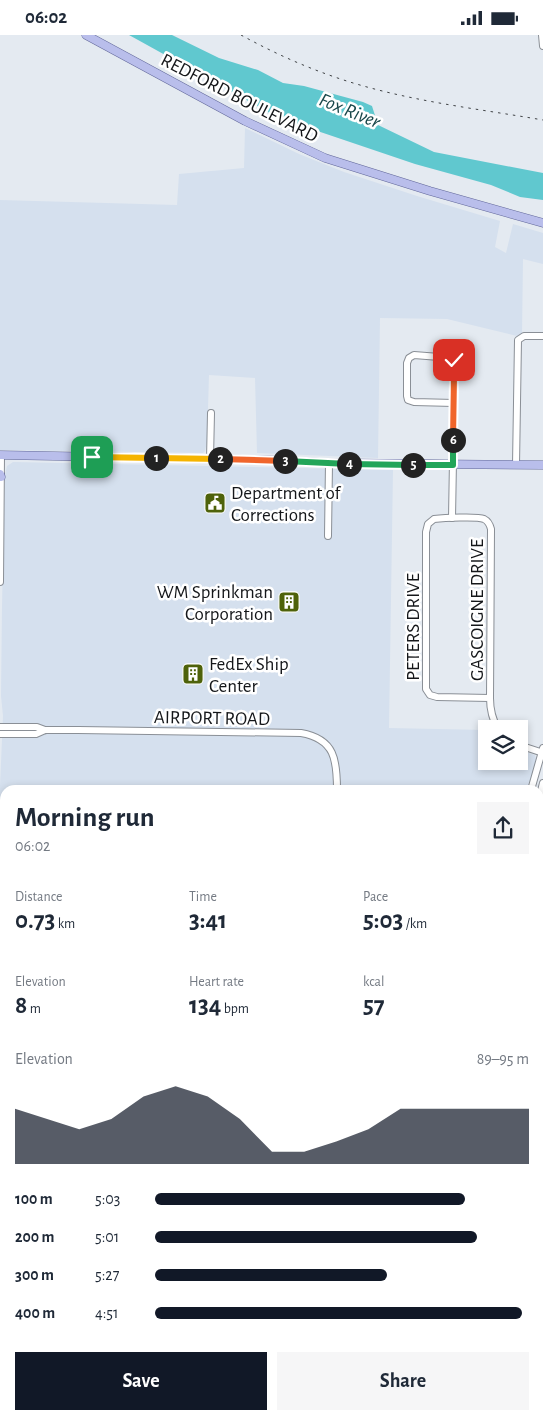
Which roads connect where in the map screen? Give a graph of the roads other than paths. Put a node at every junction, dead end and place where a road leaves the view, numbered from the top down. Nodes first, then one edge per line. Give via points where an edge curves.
1 (86, 35) edge
2 (542, 35) edge
3 (543, 46) edge
4 (543, 223) edge
5 (543, 336) edge
6 (454, 403) junction
7 (211, 413) dead end
8 (0, 455) edge
9 (210, 459) junction
10 (329, 463) junction
11 (453, 465) junction
12 (516, 465) junction
13 (543, 465) edge
14 (1, 476) edge
15 (452, 518) junction
16 (328, 536) dead end
17 (0, 582) edge
18 (490, 697) junction
19 (494, 720) edge
20 (0, 727) edge
21 (45, 731) junction
22 (0, 734) edge
23 (528, 747) edge
24 (542, 751) edge
25 (337, 785) edge
26 (532, 785) edge

1 - 4 main road, REDFORD BOULEVARD via 267,132 317,155
2 - 3 street
5 - 12 street via 519,339
6 - 6 street, GASCOIGNE DRIVE via 408,400 407,363 410,357 452,358
6 - 11 street, GASCOIGNE DRIVE
7 - 9 street
8 - 9 main road
8 - 14 street
9 - 10 main road
10 - 11 main road
10 - 16 street
11 - 12 main road
11 - 15 street, GASCOIGNE DRIVE
12 - 13 main road
14 - 17 street
15 - 18 street, GASCOIGNE DRIVE via 482,519 489,523 491,529
15 - 18 street, PETERS DRIVE via 433,519 426,528 426,689 437,697
18 - 19 street, GASCOIGNE DRIVE
20 - 21 street, AIRPORT ROAD via 36,727
21 - 22 street, AIRPORT ROAD
21 - 25 street, AIRPORT ROAD via 308,734 323,741 333,754
23 - 24 street
24 - 26 street

